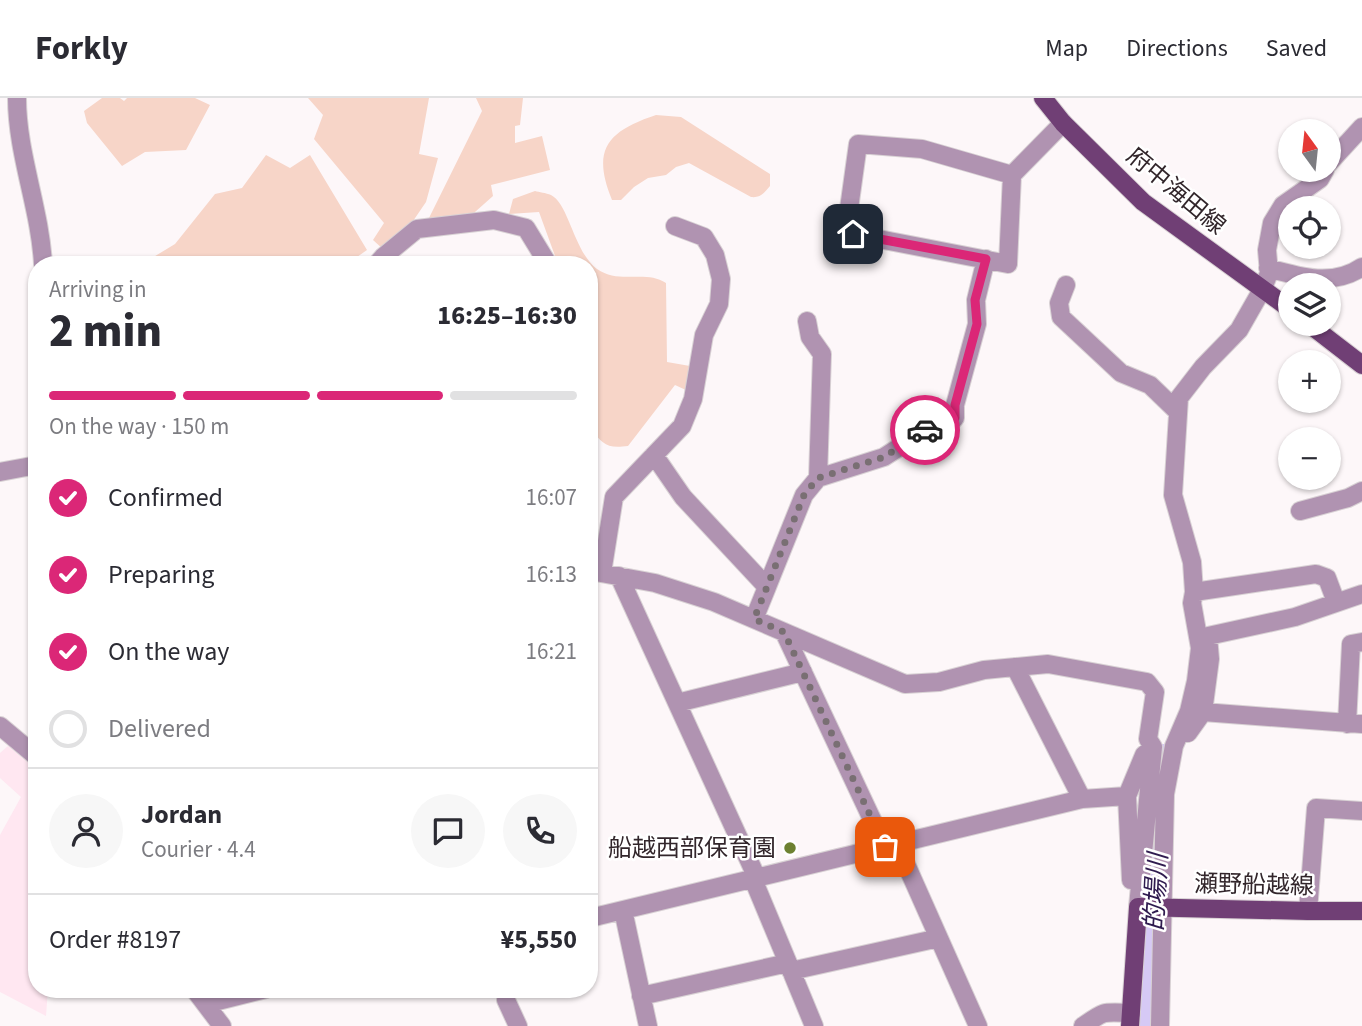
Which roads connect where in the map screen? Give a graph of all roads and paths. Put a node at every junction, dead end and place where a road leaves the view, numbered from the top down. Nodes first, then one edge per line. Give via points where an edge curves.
1 (1042, 98) edge
2 (11, 105) edge
3 (1063, 123) junction
4 (1362, 127) edge
5 (1341, 150) edge
6 (1012, 175) junction
7 (1316, 182) edge
8 (675, 226) dead end
9 (43, 256) edge
10 (384, 256) edge
11 (543, 256) edge
12 (986, 259) junction
13 (1362, 267) edge
14 (1268, 268) junction
15 (1066, 285) dead end
16 (1263, 288) junction
17 (1278, 300) edge
18 (807, 321) dead end
19 (1325, 336) edge
20 (1362, 365) edge
21 (1178, 411) junction
22 (654, 455) junction
23 (28, 467) edge
24 (0, 472) edge
25 (818, 478) junction
26 (1362, 491) edge
27 (1300, 511) dead end
28 (604, 573) edge
29 (767, 587) junction
30 (1194, 592) junction
31 (1362, 594) edge
32 (1336, 602) junction
33 (754, 619) junction
34 (784, 632) junction
35 (1362, 642) edge
36 (1015, 667) junction
37 (803, 672) junction
38 (677, 703) junction
39 (1203, 712) junction
40 (1355, 724) edge
41 (2, 732) edge
42 (1174, 746) junction
43 (1153, 747) junction
44 (28, 751) edge
45 (1127, 796) junction
46 (1082, 799) junction
47 (1362, 811) edge
48 (891, 845) junction
49 (755, 878) junction
50 (1151, 907) junction
51 (623, 910) junction
52 (1308, 911) junction
53 (1362, 911) edge
54 (598, 916) edge
55 (939, 938) junction
56 (789, 967) junction
57 (641, 996) junction
58 (201, 998) edge
59 (230, 998) edge
60 (506, 1000) dead end
61 (206, 1004) junction
62 (1130, 1019) edge
63 (222, 1026) edge
64 (518, 1026) edge
65 (648, 1026) edge
66 (814, 1026) edge
67 (978, 1026) edge
68 (1083, 1026) edge
69 (1160, 1026) edge

1 - 3 main road, 府中海田線
2 - 9 street
3 - 6 street
3 - 16 main road, 府中海田線 via 1143,202
4 - 5 street
6 - 12 street via 1008,264
6 - 12 street via 922,149 858,144 847,223 853,234
7 - 14 street via 1283,205 1272,223
8 - 22 street via 704,237 715,256 721,279 719,304 704,335 694,399 682,426
10 - 11 street via 417,229 494,220 526,228
12 - 25 street via 975,300 977,324 955,418 946,427 926,430 884,457
13 - 14 street via 1334,279
14 - 16 street
15 - 21 street via 1059,303 1067,324 1121,373 1150,385
16 - 17 main road, 府中海田線
16 - 21 street via 1240,330 1179,398
18 - 25 street via 810,337 822,355
19 - 20 main road
21 - 30 street via 1173,495 1192,562
22 - 28 street via 614,498
22 - 29 street via 683,497
23 - 24 street
25 - 29 street via 804,495
26 - 27 street
28 - 33 street via 667,587
28 - 38 street
29 - 33 street
30 - 32 street via 1315,574 1327,578
30 - 42 street via 1200,648 1196,681
31 - 32 street
32 - 39 street via 1295,617 1208,636 1210,659
33 - 34 street
34 - 36 street via 905,684
34 - 37 street
35 - 40 street via 1351,645
36 - 43 street via 1048,664 1147,682 1155,692 1148,740
36 - 46 street
37 - 38 street
37 - 48 street
38 - 49 street
39 - 40 street
39 - 42 street via 1179,746
41 - 44 street
42 - 43 street
42 - 50 street
43 - 45 street via 1144,755
43 - 50 street
45 - 46 street
45 - 50 street via 1131,890
46 - 48 street
47 - 52 street via 1316,808
48 - 49 street
48 - 55 street
49 - 51 street
49 - 56 street
50 - 52 main road, 瀬野船越線
50 - 62 main road
50 - 69 street
51 - 54 street
51 - 57 street
52 - 53 main road, 瀬野船越線
55 - 56 street
55 - 67 street
56 - 57 street
56 - 66 street
57 - 65 street
58 - 61 street
59 - 61 street
60 - 64 street
61 - 63 street
62 - 68 street via 1104,1012

